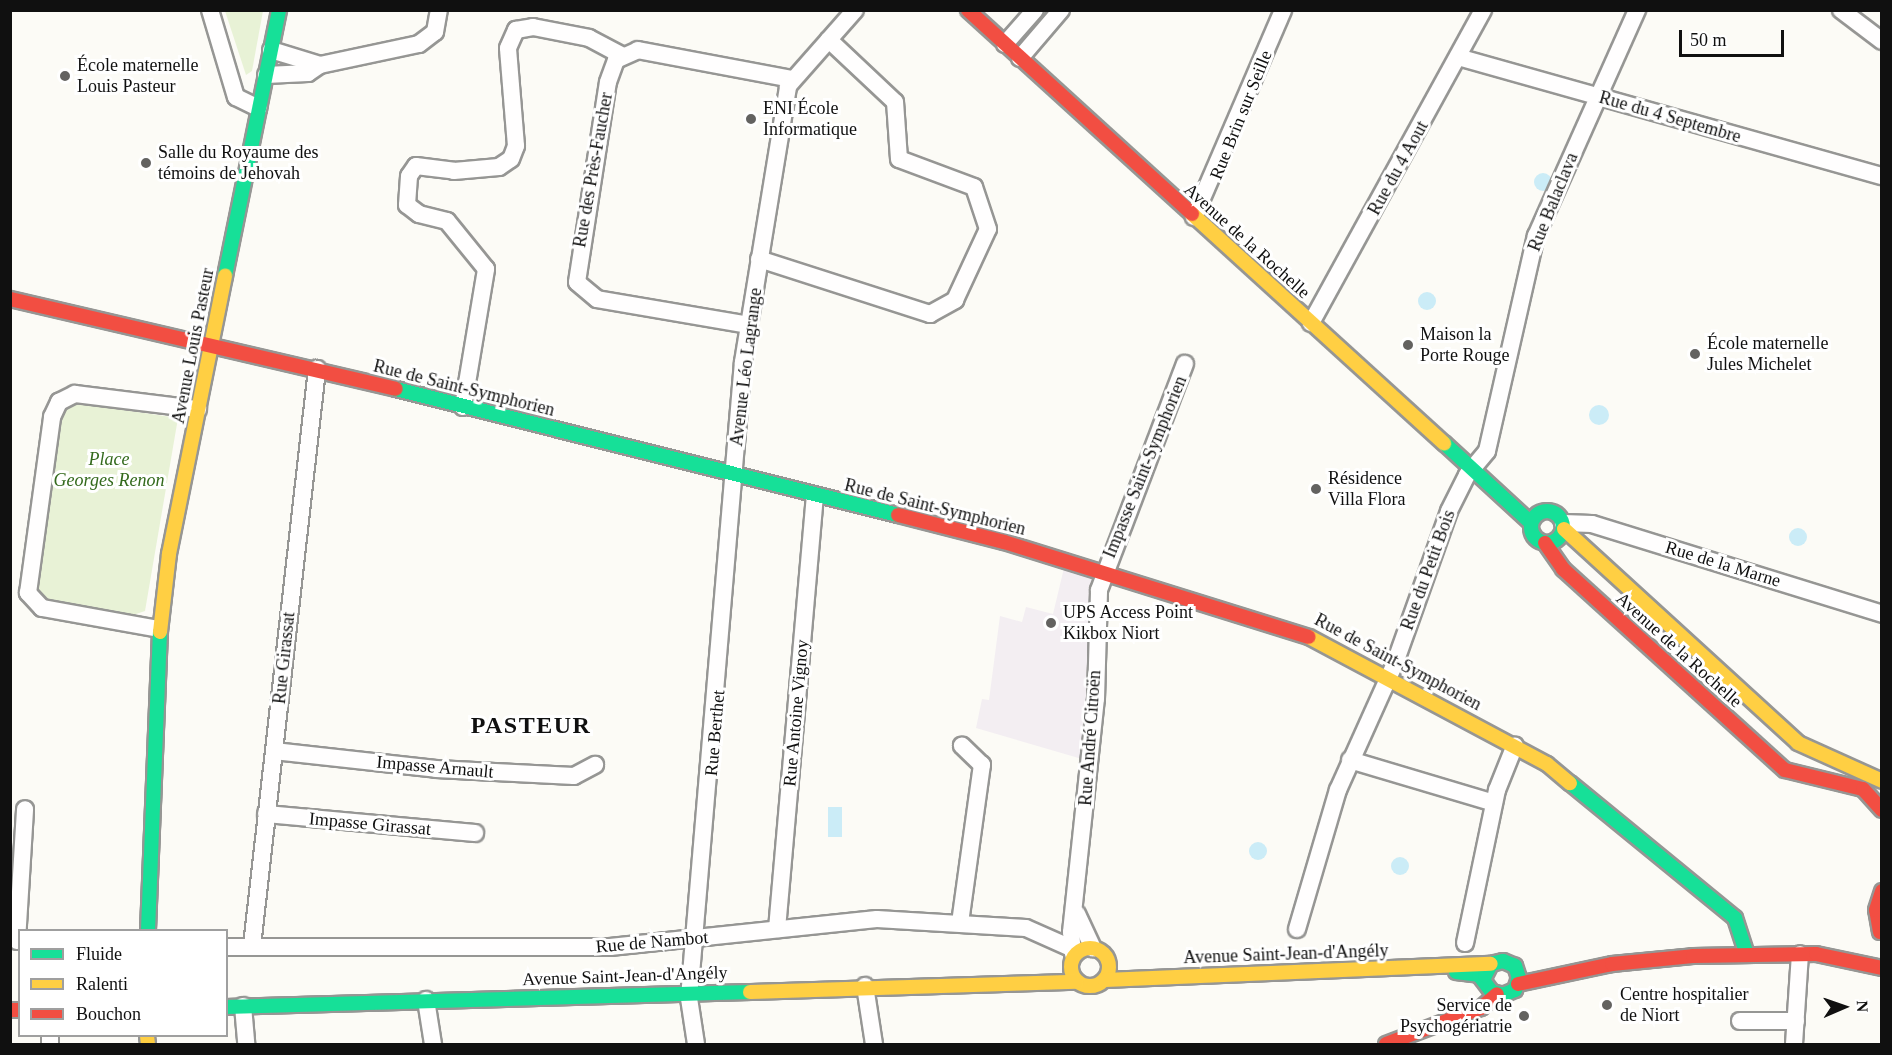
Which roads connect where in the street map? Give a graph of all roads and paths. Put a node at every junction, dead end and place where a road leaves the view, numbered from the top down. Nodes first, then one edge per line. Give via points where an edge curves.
1 (210, 10) edge
2 (279, 10) edge
3 (439, 10) edge
4 (855, 10) edge
5 (1035, 10) edge
6 (1061, 10) edge
7 (1283, 10) edge
8 (1483, 10) edge
9 (1637, 10) edge
10 (1841, 10) edge
11 (968, 12) edge
12 (829, 40) junction
13 (1881, 41) edge
14 (1005, 44) junction
15 (271, 50) junction
16 (621, 55) junction
17 (1458, 57) junction
18 (1020, 58) junction
19 (320, 65) junction
20 (266, 75) junction
21 (791, 79) junction
22 (1596, 97) junction
23 (259, 108) junction
24 (1881, 177) edge
25 (1194, 217) junction
26 (759, 259) junction
27 (10, 299) edge
28 (1311, 323) junction
29 (749, 325) junction
30 (211, 345) junction
31 (1185, 364) dead end
32 (317, 369) junction
33 (463, 406) junction
34 (198, 409) junction
35 (1472, 468) junction
36 (734, 474) junction
37 (815, 497) junction
38 (1536, 518) junction
39 (1563, 526) junction
40 (1545, 543) junction
41 (1104, 569) junction
42 (1881, 614) edge
43 (159, 629) junction
44 (1389, 675) junction
45 (1515, 745) junction
46 (962, 746) dead end
47 (274, 751) junction
48 (1812, 752) junction
49 (1350, 760) junction
50 (595, 765) dead end
51 (1797, 776) junction
52 (1881, 781) edge
53 (1863, 789) junction
54 (1881, 790) edge
55 (1494, 803) junction
56 (25, 809) dead end
57 (1881, 810) edge
58 (266, 814) junction
59 (475, 833) dead end
60 (1881, 891) edge
61 (153, 907) junction
62 (1076, 908) junction
63 (960, 923) junction
64 (777, 928) junction
65 (1297, 928) dead end
66 (148, 929) edge
67 (160, 929) edge
68 (1881, 932) edge
69 (697, 938) junction
70 (16, 940) edge
71 (1466, 943) dead end
72 (252, 946) junction
73 (228, 947) edge
74 (1093, 949) junction
75 (1875, 949) junction
76 (1747, 954) junction
77 (1800, 954) junction
78 (1072, 957) junction
79 (1835, 957) junction
80 (1108, 960) junction
81 (1491, 964) junction
82 (1412, 968) junction
83 (1881, 968) edge
84 (1161, 976) junction
85 (1518, 978) junction
86 (1025, 980) junction
87 (1105, 980) junction
88 (1077, 981) junction
89 (865, 986) junction
90 (1490, 987) junction
91 (691, 992) junction
92 (426, 1000) junction
93 (235, 1007) edge
94 (1740, 1021) dead end
95 (1796, 1021) junction
96 (246, 1044) edge
97 (433, 1044) edge
98 (696, 1044) edge
99 (874, 1044) edge
100 (1386, 1044) edge
101 (1794, 1044) edge

1 - 23 street via 236,97
2 - 15 main road, Avenue Louis Pasteur
3 - 19 street via 428,40
4 - 12 street
5 - 14 street
6 - 18 street
7 - 25 street, Rue Brin sur Seille
8 - 17 street, Rue du 4 Aout
9 - 22 street, Rue Balaclava
10 - 13 street
11 - 14 main road, Avenue de la Rochelle
12 - 21 street
12 - 26 street, Avenue Léo Lagrange via 895,102 899,159 974,188 988,229 955,300 930,314
14 - 18 main road, Avenue de la Rochelle
15 - 19 street
15 - 20 main road, Avenue Louis Pasteur
16 - 21 street via 638,50
16 - 29 street, Rue des Près-Faucher via 608,82 578,282 597,299
16 - 33 street via 589,38 533,27 516,30 508,48 516,146 511,159 499,167 454,171 416,166 409,176 406,199 412,211 447,221 486,269
17 - 22 street, Rue du 4 Septembre
17 - 28 street, Rue du 4 Aout
18 - 25 main road, Avenue de la Rochelle
19 - 20 street via 308,73
20 - 23 main road, Avenue Louis Pasteur
21 - 26 street, Avenue Léo Lagrange
22 - 24 street, Rue du 4 Septembre
22 - 35 street, Rue Balaclava via 1536,236 1487,451
23 - 30 main road, Avenue Louis Pasteur
25 - 28 main road, Avenue de la Rochelle
26 - 29 street, Avenue Léo Lagrange
27 - 30 main road, Rue de Saint-Symphorien
28 - 35 main road, Avenue de la Rochelle
29 - 36 street, Avenue Léo Lagrange
30 - 32 main road, Rue de Saint-Symphorien
30 - 34 main road, Avenue Louis Pasteur
31 - 41 street, Impasse Saint-Symphorien
32 - 33 main road, Rue de Saint-Symphorien
32 - 47 street, Rue Girassat
33 - 36 main road, Rue de Saint-Symphorien
34 - 43 main road, Avenue Louis Pasteur
34 - 43 street via 75,394 59,402 52,417 28,593 42,608
35 - 38 main road, Avenue de la Rochelle via 1500,494
35 - 44 street, Rue du Petit Bois via 1449,511
36 - 37 main road, Rue de Saint-Symphorien
36 - 69 street, Rue Berthet
37 - 41 main road, Rue de Saint-Symphorien
37 - 64 street, Rue Antoine Vignoy
38 - 39 main road via 1554,512
38 - 40 main road via 1536,538
39 - 40 main road via 1559,538
39 - 42 street, Rue de la Marne via 1592,524
39 - 48 main road, Avenue de la Rochelle
40 - 51 main road, Avenue de la Rochelle via 1563,569
41 - 44 main road, Rue de Saint-Symphorien via 1298,631
41 - 62 street, Rue André Citroën
43 - 61 main road, Avenue Louis Pasteur
44 - 45 main road, Rue de Saint-Symphorien
44 - 49 street, Rue du Petit Bois
45 - 55 street
45 - 76 main road, Rue de Saint-Symphorien via 1547,764 1735,918
46 - 63 street via 982,765
47 - 50 street, Impasse Arnault via 574,776
47 - 58 street, Rue Girassat
48 - 51 main road
48 - 52 main road, Avenue de la Rochelle
49 - 55 street
49 - 65 street, Rue du Petit Bois
51 - 53 main road
53 - 54 street
53 - 57 main road
55 - 71 street
56 - 70 street
58 - 59 street, Impasse Girassat
58 - 72 street, Rue Girassat
60 - 68 main road via 1876,910
61 - 66 main road, Avenue Louis Pasteur
61 - 67 main road, Avenue Louis Pasteur
62 - 74 street, Rue André Citroën via 1080,930
62 - 78 street, Rue André Citroën
63 - 64 street, Rue de Nambot via 877,919
63 - 78 street, Rue de Nambot via 1026,928
64 - 69 street, Rue de Nambot
68 - 75 main road
69 - 72 street, Rue de Nambot via 610,947
69 - 91 street, Rue Berthet
72 - 73 street, Rue de Nambot
74 - 78 main road
74 - 80 main road
75 - 79 main road, Avenue Saint-Jean-d'Angély
75 - 83 main road
76 - 77 main road, Avenue Saint-Jean-d'Angély
76 - 85 main road, Avenue Saint-Jean-d'Angély via 1605,957
77 - 79 main road, Avenue Saint-Jean-d'Angély
77 - 95 street
78 - 86 main road, Avenue Saint-Jean-d'Angély
78 - 88 main road
79 - 83 main road, Avenue Saint-Jean-d'Angély
80 - 84 main road, Avenue Saint-Jean-d'Angély
80 - 87 main road
81 - 82 main road, Avenue Saint-Jean-d'Angély
81 - 85 main road, Avenue Saint-Jean-d'Angély via 1503,961
81 - 90 main road
82 - 84 main road, Avenue Saint-Jean-d'Angély
82 - 90 main road, Avenue Saint-Jean-d'Angély via 1469,972
84 - 87 main road, Avenue Saint-Jean-d'Angély
85 - 90 main road, Avenue Saint-Jean-d'Angély via 1509,994
86 - 88 main road, Avenue Saint-Jean-d'Angély
86 - 89 main road, Avenue Saint-Jean-d'Angély
87 - 88 main road via 1091,987
89 - 91 main road, Avenue Saint-Jean-d'Angély
89 - 99 street
90 - 100 main road via 1473,1009
91 - 92 main road, Avenue Saint-Jean-d'Angély
91 - 98 street, Rue Berthet
92 - 93 main road, Avenue Saint-Jean-d'Angély
92 - 97 street
93 - 96 street
94 - 95 street
95 - 101 street

